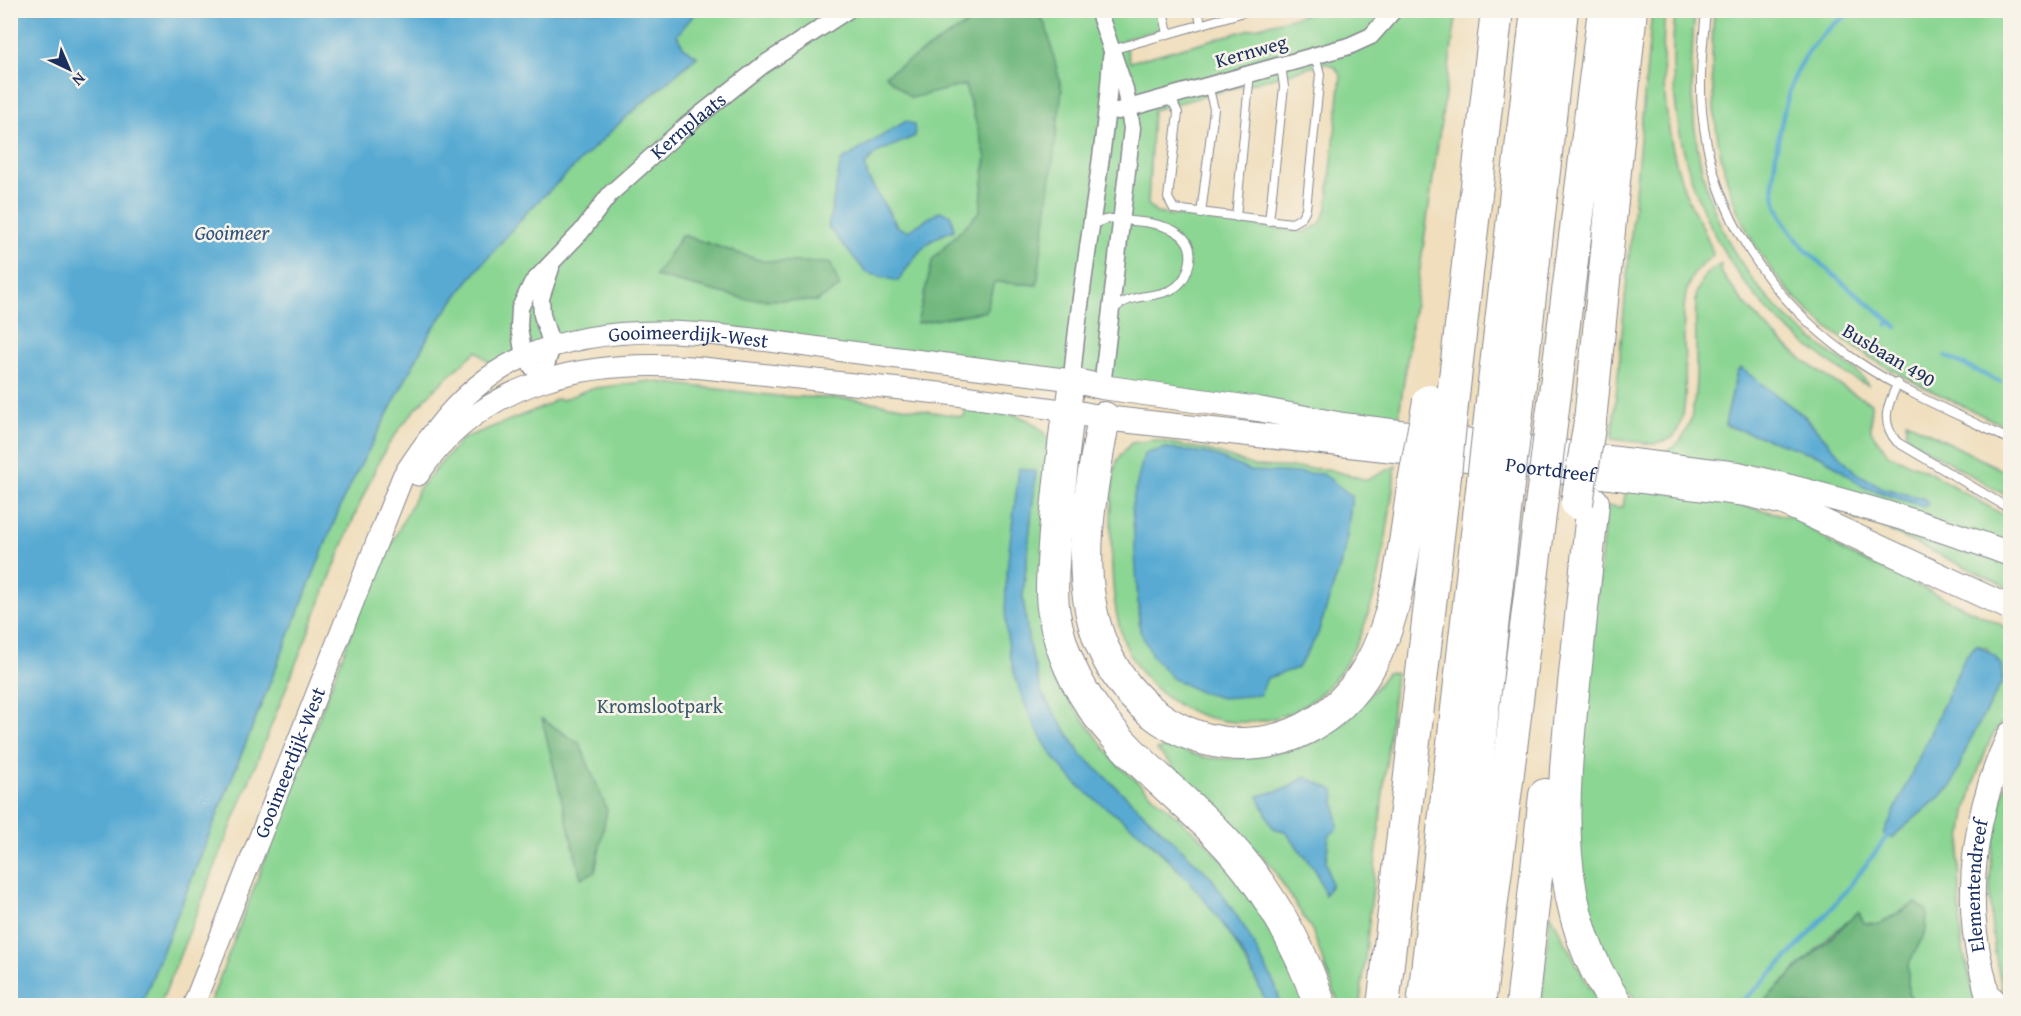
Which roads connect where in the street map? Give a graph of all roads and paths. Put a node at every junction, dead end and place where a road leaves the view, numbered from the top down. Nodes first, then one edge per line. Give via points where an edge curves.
1 (848, 10) edge
2 (1098, 10) edge
3 (1163, 10) edge
4 (1198, 10) edge
5 (1251, 10) edge
6 (1395, 10) edge
7 (1497, 10) edge
8 (1537, 10) edge
9 (1562, 10) edge
10 (1604, 10) edge
11 (1631, 10) edge
12 (1706, 10) edge
13 (1234, 13) edge
14 (1201, 24) junction
15 (1168, 33) junction
16 (1111, 51) junction
17 (1308, 57) junction
18 (1281, 65) junction
19 (1250, 73) junction
20 (1208, 85) junction
21 (1164, 99) junction
22 (1129, 109) junction
23 (1108, 112) junction
24 (1201, 214) junction
25 (1236, 217) junction
26 (1122, 220) junction
27 (1269, 221) junction
28 (1090, 228) junction
29 (552, 264) junction
30 (1110, 315) junction
31 (552, 346) junction
32 (524, 357) junction
33 (542, 380) junction
34 (1072, 380) junction
35 (1898, 384) junction
36 (1102, 387) junction
37 (1504, 410) junction
38 (1068, 411) junction
39 (1104, 418) junction
40 (2010, 440) edge
41 (1429, 484) junction
42 (1495, 492) junction
43 (1585, 503) junction
44 (2010, 509) edge
45 (387, 520) junction
46 (2010, 554) edge
47 (2010, 608) edge
48 (2010, 734) edge
49 (1991, 1004) edge
50 (193, 1005) edge
51 (1320, 1005) edge
52 (1383, 1005) edge
53 (1423, 1005) edge
54 (1450, 1005) edge
55 (1479, 1005) edge
56 (1522, 1005) edge
57 (1617, 1005) edge

1 - 29 street, Kernplaats via 763,65 687,125 610,194
2 - 16 street
3 - 15 lane
4 - 14 lane
5 - 13 lane
6 - 17 street, Kernweg via 1371,36
7 - 41 highway, bridge via 1458,347 1441,403
8 - 37 highway
9 - 37 highway
10 - 55 highway, bridge
11 - 43 highway, bridge
12 - 35 lane, Busbaan 490 via 1702,110 1707,146 1725,206 1746,247 1779,292 1807,321 1858,361
13 - 14 lane
14 - 15 lane
15 - 16 lane
16 - 22 street
16 - 23 street
17 - 18 street, Kernweg
17 - 27 lane via 1317,63 1320,74 1306,209 1292,223
18 - 19 street, Kernweg
18 - 27 lane via 1284,87
19 - 20 street, Kernweg
19 - 25 lane
20 - 21 street, Kernweg
20 - 24 lane via 1214,109
21 - 22 street, Kernweg
21 - 24 lane via 1174,104 1178,113 1169,202 1178,211
22 - 23 street, Kernweg
22 - 26 street via 1132,128
23 - 28 street
24 - 25 lane
25 - 27 lane
26 - 28 lane via 1102,220
26 - 30 street
26 - 30 lane via 1163,223 1172,228 1185,240 1190,260 1177,287 1159,296 1124,301
28 - 34 street
29 - 31 street, Kernplaats via 542,290 541,306
29 - 32 street, Kernplaats via 532,283 520,308
30 - 36 street
31 - 32 street, Gooimeerdijk-West
31 - 33 street
31 - 34 street, Gooimeerdijk-West via 601,335 678,333
32 - 33 street, Kernplaats
32 - 45 street, Gooimeerdijk-West via 473,389 435,428 404,476
33 - 38 street, Gooimeerdijk-West via 602,368 669,365 957,395
33 - 45 street, Gooimeerdijk-West via 511,392 460,426 421,469
34 - 36 main road, Poortdreef
34 - 38 main road
35 - 40 lane, Busbaan 490
35 - 44 lane via 1886,414 1886,425 1897,442
36 - 39 main road
36 - 46 main road, Poortdreef via 1343,425 1738,474 1948,531
37 - 42 highway, bridge
38 - 39 main road, Poortdreef
38 - 51 highway via 1051,593 1065,659 1078,687 1106,728 1248,869 1293,941
39 - 41 highway via 1088,538 1089,587 1099,638 1121,680 1150,713 1192,737 1215,743 1255,744 1299,731 1322,717 1357,685 1378,648
39 - 47 main road, Poortdreef via 1746,494 1784,502
41 - 52 highway
42 - 53 highway
42 - 54 highway
43 - 56 highway
43 - 57 highway via 1563,835 1570,900 1579,932
45 - 50 street, Gooimeerdijk-West
48 - 49 main road, Elementendreef via 1989,787 1974,858 1976,936

